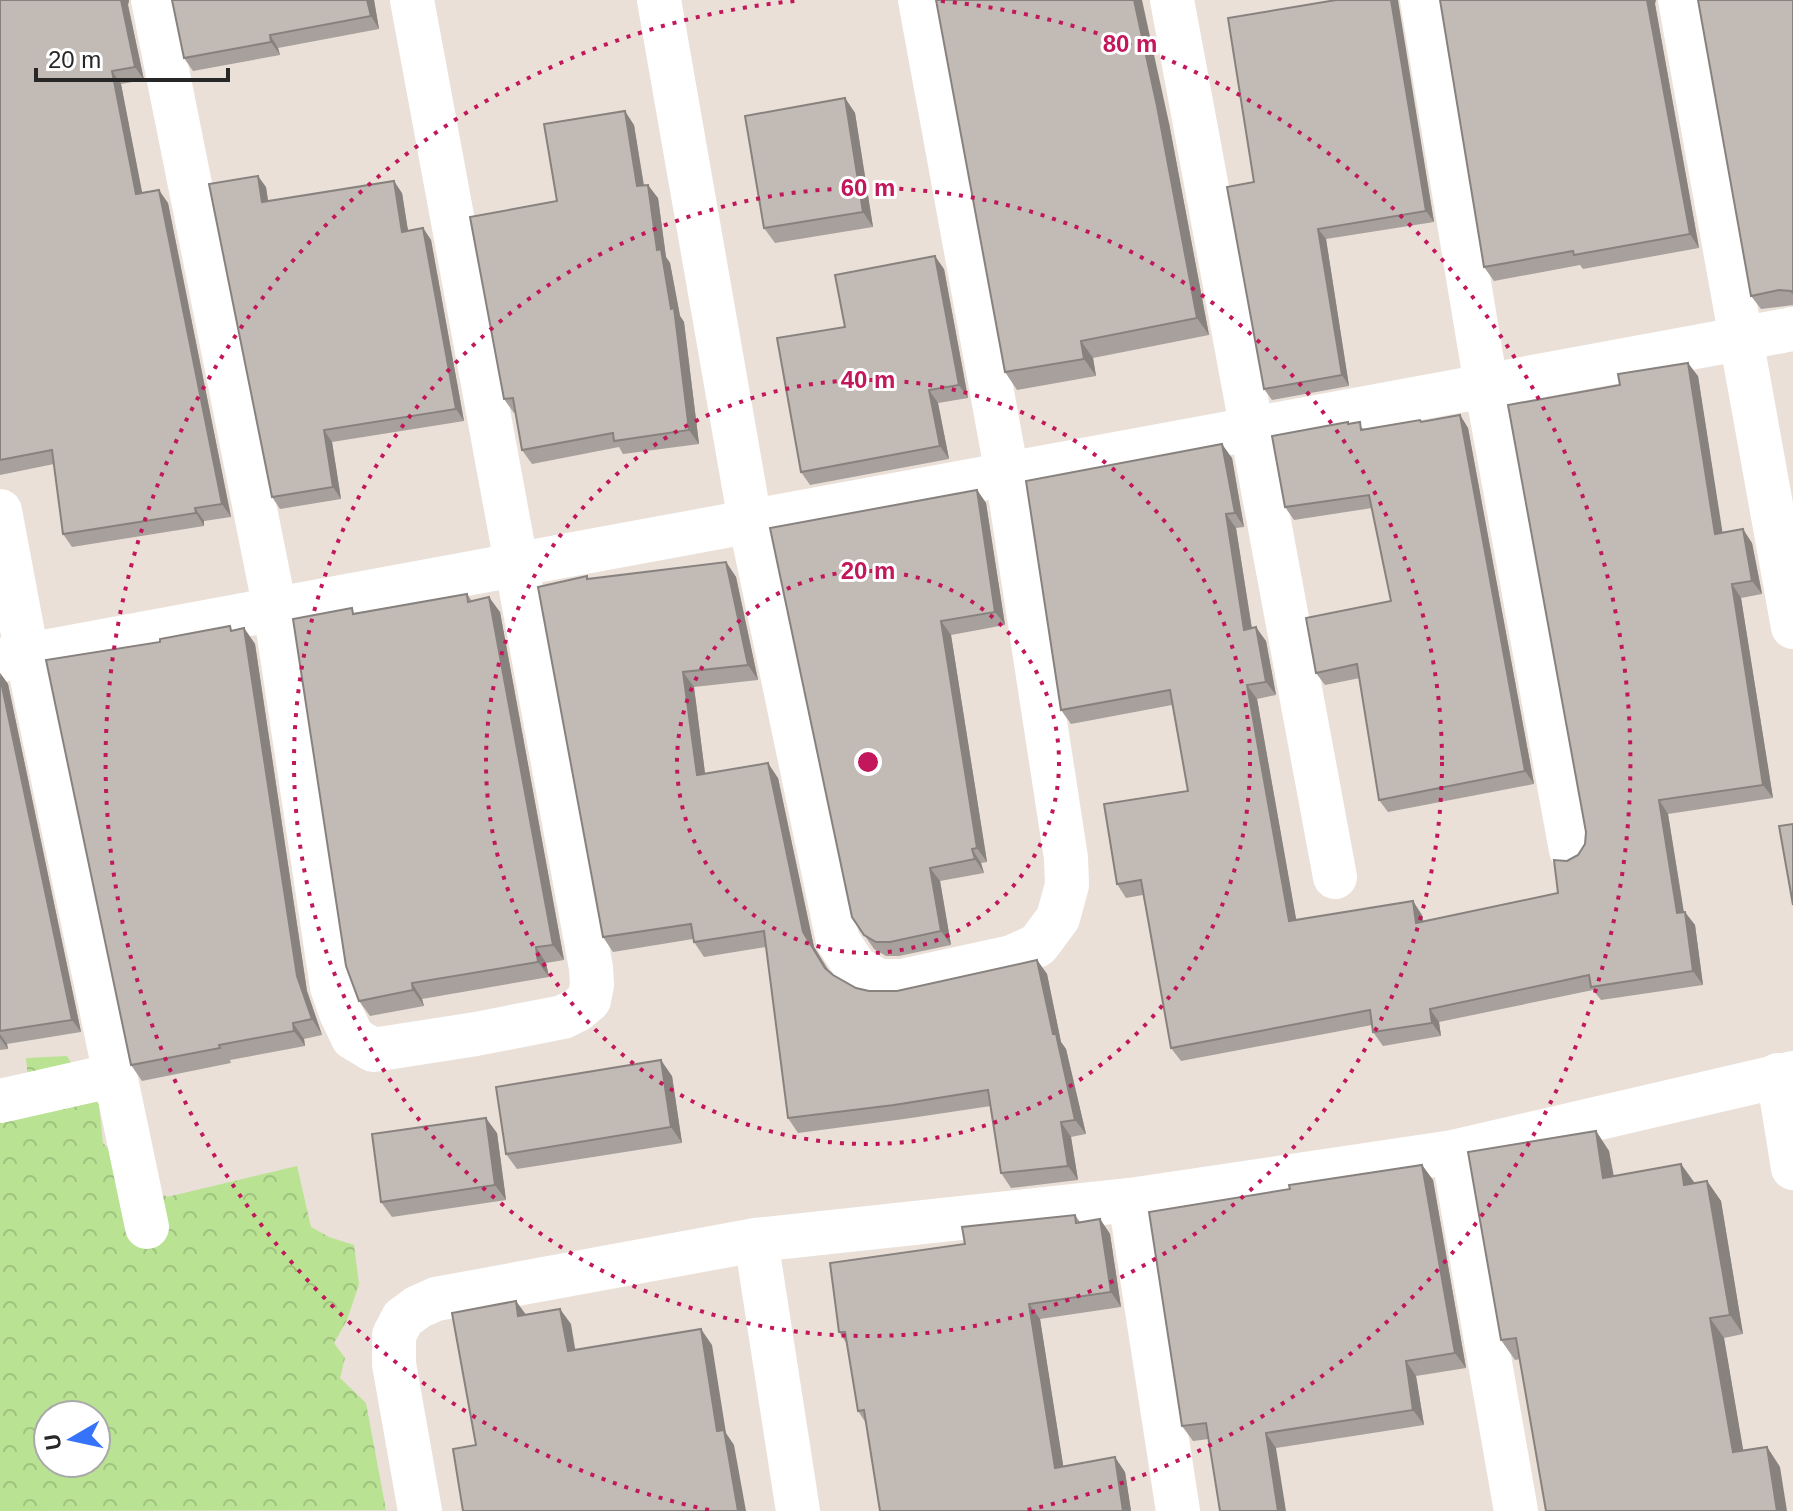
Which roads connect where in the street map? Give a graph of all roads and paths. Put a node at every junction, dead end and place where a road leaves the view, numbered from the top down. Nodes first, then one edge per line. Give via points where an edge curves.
1 (153, 0) edge
2 (412, 0) edge
3 (659, 0) edge
4 (920, 0) edge
5 (1172, 0) edge
6 (1422, 0) edge
7 (1680, 0) edge
8 (1793, 329) edge
9 (1741, 338) junction
10 (1486, 385) junction
11 (1251, 429) junction
12 (1007, 474) junction
13 (0, 511) edge
14 (750, 521) junction
15 (517, 565) junction
16 (275, 609) junction
17 (1793, 627) edge
18 (13, 658) edge
19 (1571, 850) dead end
20 (1335, 877) dead end
21 (1786, 1074) edge
22 (115, 1075) junction
23 (0, 1101) edge
24 (1453, 1152) junction
25 (1793, 1168) edge
26 (1130, 1200) junction
27 (147, 1227) dead end
28 (756, 1240) junction
29 (420, 1511) edge
30 (798, 1511) edge
31 (1178, 1511) edge
32 (1516, 1511) edge

1 - 16 street
2 - 15 street
3 - 14 street
4 - 12 street
5 - 11 street
6 - 10 street
7 - 9 street
8 - 9 street
9 - 10 street
9 - 17 street
10 - 11 street
10 - 19 street
11 - 12 street
11 - 20 street
12 - 14 street
12 - 14 street via 1067,885 1058,918 1038,945 1012,957 902,981 879,981 856,968 838,941
13 - 18 street
14 - 15 street
15 - 16 street
15 - 16 street via 592,985 589,1000 563,1017 476,1034 373,1050 353,1038 341,1013 332,987
16 - 18 street
18 - 22 street
21 - 24 street
21 - 25 street
22 - 23 street
22 - 27 street
24 - 26 street
24 - 32 street
26 - 28 street
26 - 31 street
28 - 29 street via 436,1299 403,1318 394,1335 394,1364
28 - 30 street

